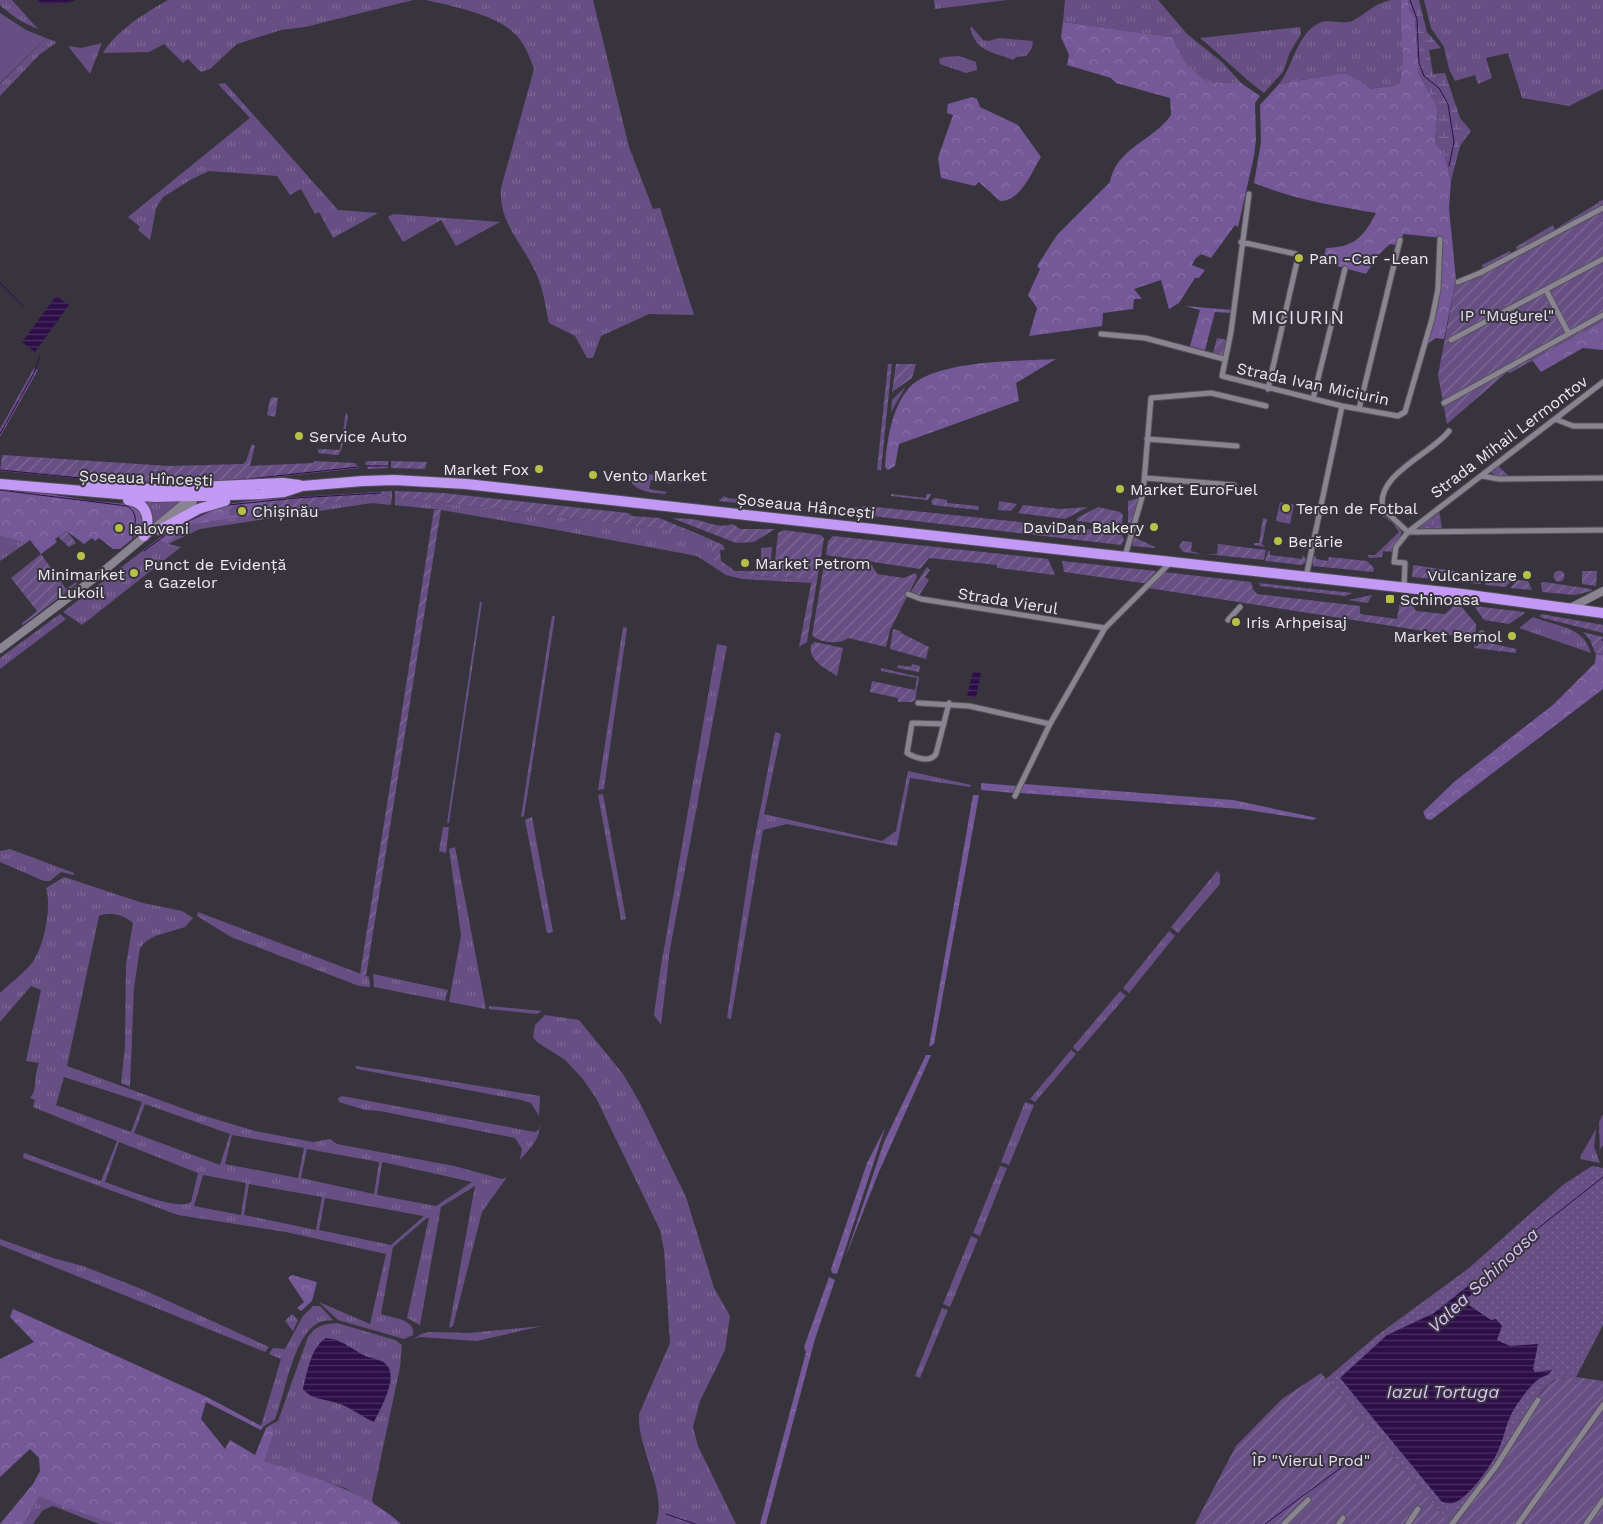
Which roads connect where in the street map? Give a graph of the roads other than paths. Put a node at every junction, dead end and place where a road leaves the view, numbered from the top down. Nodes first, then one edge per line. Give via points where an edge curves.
1 (1248, 194) dead end
2 (1603, 208) edge
3 (1440, 239) dead end
4 (1400, 240) dead end
5 (1241, 242) junction
6 (1603, 259) edge
7 (1345, 269) dead end
8 (1458, 282) dead end
9 (1546, 290) junction
10 (1603, 315) edge
11 (1101, 334) dead end
12 (1569, 334) junction
13 (1451, 340) dead end
14 (1224, 359) junction
15 (1603, 382) edge
16 (1268, 389) junction
17 (1314, 399) junction
18 (1444, 402) dead end
19 (1266, 406) dead end
20 (1342, 406) junction
21 (1359, 409) junction
22 (1555, 419) junction
23 (1603, 426) edge
24 (1449, 431) dead end
25 (1147, 439) junction
26 (1237, 446) dead end
27 (1482, 476) junction
28 (0, 477) edge
29 (1145, 478) junction
30 (1603, 478) edge
31 (0, 484) edge
32 (1234, 485) dead end
33 (94, 486) junction
34 (182, 488) junction
35 (257, 488) junction
36 (192, 495) junction
37 (160, 530) junction
38 (1603, 530) edge
39 (1408, 532) junction
40 (144, 536) junction
41 (122, 556) junction
42 (1124, 557) junction
43 (1171, 562) junction
44 (1306, 577) junction
45 (1404, 587) junction
46 (1603, 591) edge
47 (908, 594) dead end
48 (1240, 607) dead end
49 (1570, 608) junction
50 (1603, 614) edge
51 (1228, 620) dead end
52 (1105, 628) junction
53 (0, 648) edge
54 (918, 703) dead end
55 (949, 703) junction
56 (944, 724) junction
57 (1050, 724) junction
58 (1015, 796) dead end
59 (1538, 1400) dead end
60 (1603, 1405) edge
61 (1308, 1500) dead end
62 (1603, 1500) edge
63 (1418, 1510) dead end
64 (1343, 1518) dead end
65 (1284, 1524) edge
66 (1339, 1524) edge
67 (1408, 1524) edge
68 (1452, 1524) edge
69 (1518, 1524) edge
70 (1586, 1524) edge

1 - 5 street
2 - 8 street
3 - 21 street, Strada Ivan Miciurin via 1439,284 1407,408 1398,416
4 - 21 street
5 - 14 street via 1231,332
5 - 16 street via 1297,256
6 - 9 street
7 - 17 street
9 - 12 street
9 - 13 street
10 - 12 street
11 - 14 street, Strada Ivan Miciurin via 1145,338
12 - 18 street
14 - 16 street, Strada Ivan Miciurin via 1222,376
15 - 22 street, Strada Mihail Lermontov
16 - 17 street, Strada Ivan Miciurin
17 - 20 street, Strada Ivan Miciurin
19 - 25 street via 1211,393 1154,397 1150,400
20 - 21 street, Strada Ivan Miciurin
20 - 44 street
22 - 23 street via 1573,426
22 - 27 street, Strada Mihail Lermontov
24 - 39 street via 1442,440 1402,469 1387,487 1382,509
25 - 26 street
25 - 29 street
27 - 30 street via 1498,479
27 - 39 street, Strada Mihail Lermontov
28 - 33 highway, Șoseaua Hîncești
29 - 32 street
29 - 42 street
31 - 36 highway, Șoseaua Hîncești via 137,496
31 - 40 highway via 134,501 148,516
33 - 34 highway, Șoseaua Hîncești
33 - 36 highway via 189,492
34 - 35 highway, Șoseaua Hîncești
34 - 36 highway
35 - 36 highway
35 - 37 highway via 206,505
35 - 42 highway, Șoseaua Hâncești via 284,492 302,486 390,480 466,484
36 - 37 main road via 191,504
36 - 40 main road
37 - 41 main road
38 - 39 street
39 - 45 street, Strada Mihail Lermontov via 1396,547 1394,562 1405,563
40 - 41 main road
41 - 53 main road
42 - 43 highway, Șoseaua Hâncești
43 - 44 highway, Șoseaua Hâncești
43 - 52 street
44 - 45 highway, Șoseaua Hâncești
45 - 49 highway, Șoseaua Hâncești
46 - 49 main road
47 - 52 street, Strada Vierul via 949,604
48 - 51 street
49 - 50 highway, Șoseaua Hâncești
52 - 57 street
54 - 55 street
55 - 56 street
55 - 57 street
56 - 56 street via 932,760 907,754 912,723
57 - 58 street
59 - 68 street via 1497,1465
60 - 69 street
61 - 65 street
62 - 70 street
63 - 67 street
64 - 66 street

